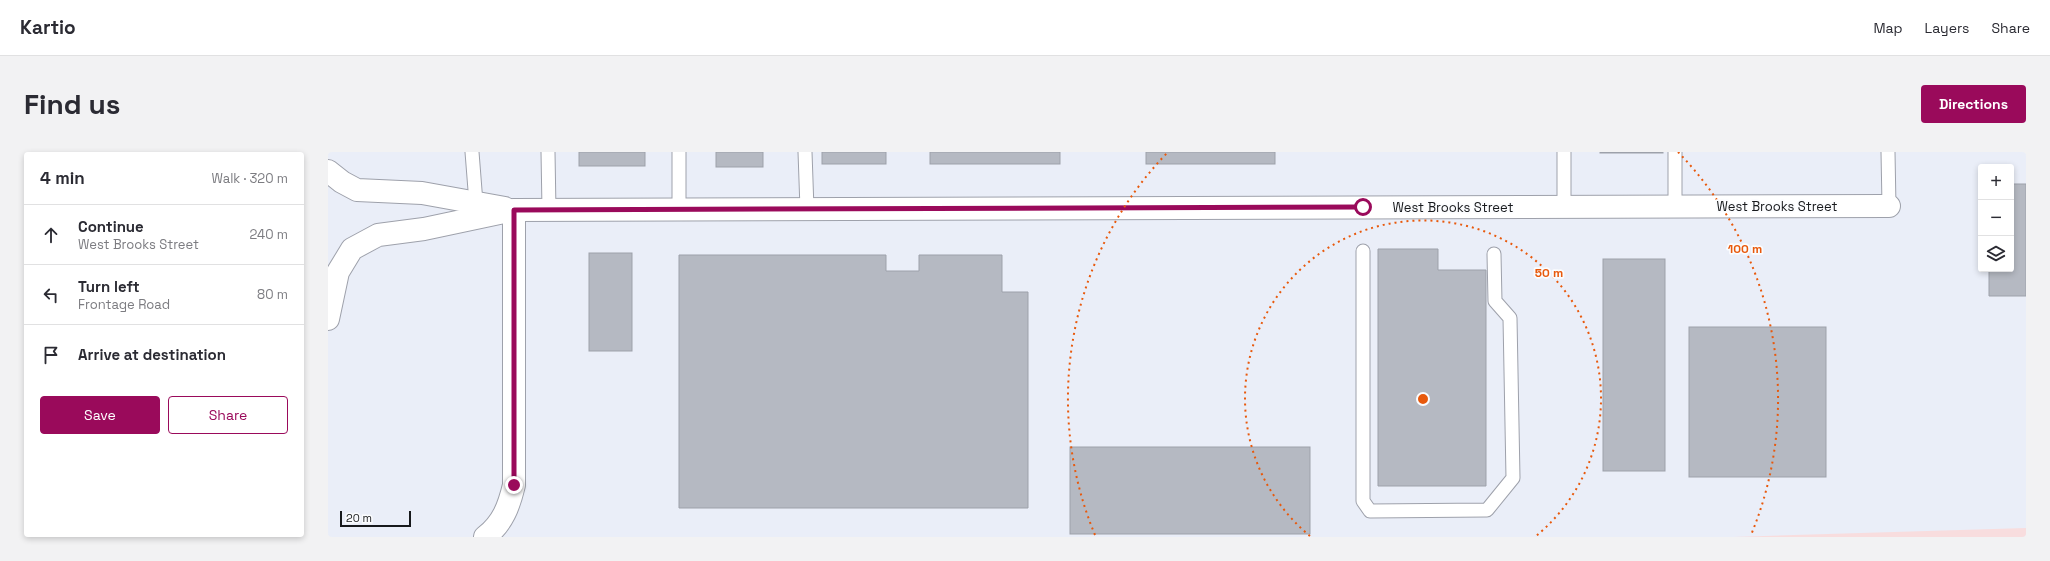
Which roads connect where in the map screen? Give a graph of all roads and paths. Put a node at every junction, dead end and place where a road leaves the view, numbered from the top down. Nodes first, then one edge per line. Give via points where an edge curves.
1 (472, 152) edge
2 (548, 152) edge
3 (679, 152) edge
4 (805, 152) edge
5 (1564, 152) edge
6 (1675, 152) edge
7 (1888, 152) edge
8 (328, 171) edge
9 (476, 203) junction
10 (1675, 206) junction
11 (1889, 206) joint
12 (1564, 207) junction
13 (807, 209) junction
14 (514, 210) junction
15 (549, 210) junction
16 (679, 210) junction
17 (1363, 251) dead end
18 (1494, 254) dead end
19 (328, 319) edge
20 (485, 537) edge

1 - 9 lane
2 - 15 lane
3 - 16 lane
4 - 13 lane
5 - 12 lane
6 - 10 lane
7 - 11 lane
8 - 9 street via 357,190 422,193
9 - 14 street
10 - 11 street, West Brooks Street
10 - 12 street, West Brooks Street
12 - 13 street, West Brooks Street
13 - 16 street, West Brooks Street
14 - 15 street, West Brooks Street
14 - 19 street via 424,229 378,234 352,249 338,272
14 - 20 street via 514,485 508,508 496,529
15 - 16 street, West Brooks Street
17 - 18 lane via 1363,501 1370,511 1487,510 1513,478 1510,318 1495,301

